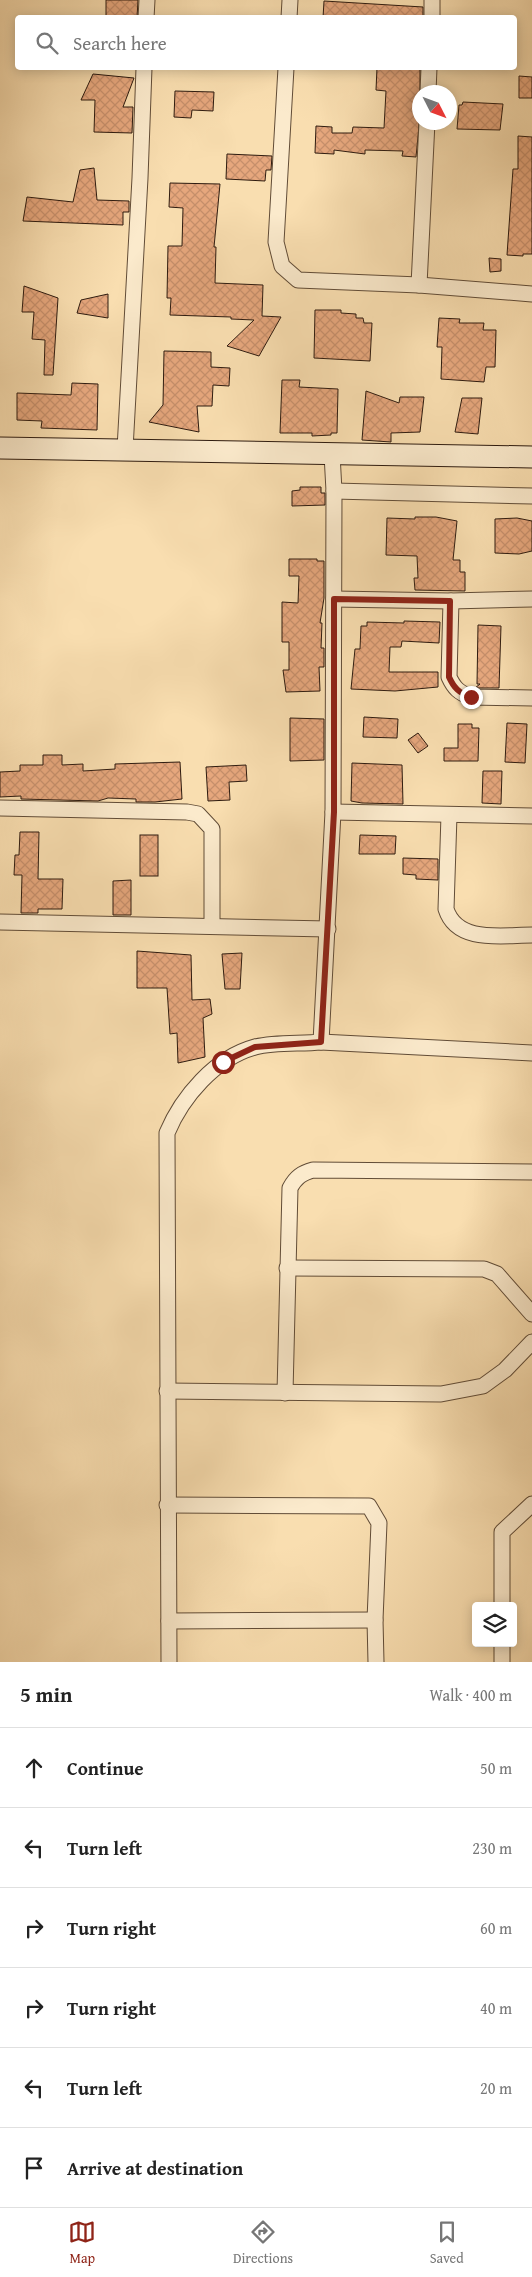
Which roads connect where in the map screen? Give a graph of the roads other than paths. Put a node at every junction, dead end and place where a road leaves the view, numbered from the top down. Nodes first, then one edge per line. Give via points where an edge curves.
1 (147, 0) edge
2 (290, 0) edge
3 (432, 0) edge
4 (146, 15) edge
5 (289, 15) edge
6 (432, 15) edge
7 (144, 70) edge
8 (286, 70) edge
9 (429, 70) edge
10 (428, 85) edge
11 (427, 130) edge
12 (420, 285) junction
13 (532, 294) edge
14 (0, 448) edge
15 (125, 449) junction
16 (332, 454) junction
17 (532, 457) edge
18 (334, 491) junction
19 (532, 496) edge
20 (334, 599) junction
21 (532, 599) edge
22 (450, 601) junction
23 (532, 698) edge
24 (0, 808) edge
25 (334, 812) junction
26 (449, 815) junction
27 (532, 816) edge
28 (0, 922) edge
29 (212, 925) junction
30 (328, 929) junction
31 (532, 935) edge
32 (321, 1042) junction
33 (532, 1053) edge
34 (532, 1172) edge
35 (287, 1268) junction
36 (532, 1314) edge
37 (532, 1342) edge
38 (167, 1391) junction
39 (285, 1393) junction
40 (532, 1504) edge
41 (167, 1505) junction
42 (502, 1602) edge
43 (375, 1620) junction
44 (169, 1621) junction
45 (502, 1647) edge
46 (169, 1662) edge
47 (376, 1662) edge
48 (502, 1662) edge

1 - 4 street
2 - 5 street
3 - 6 street
7 - 15 street
8 - 12 street via 276,242 282,266 298,280
9 - 10 street
11 - 12 street
12 - 13 street
14 - 15 street
15 - 16 street
16 - 17 street
16 - 18 street
18 - 19 street
18 - 20 street
20 - 22 street
20 - 25 street
21 - 22 street
22 - 23 street via 449,677 454,687 471,697
24 - 29 street via 198,814 212,829
25 - 26 street
25 - 30 street
26 - 27 street
26 - 31 street via 446,909 449,918 457,927 479,935
28 - 29 street
29 - 30 street
30 - 32 street
32 - 33 street
32 - 38 street via 255,1047 223,1062 194,1089 176,1112 166,1134
34 - 35 street via 313,1170 303,1173 290,1188
35 - 36 street via 484,1269 497,1274
35 - 39 street
37 - 39 street via 484,1386 441,1394
38 - 39 street
38 - 41 street
40 - 42 street via 502,1532
41 - 43 street via 369,1506 379,1523
41 - 44 street
43 - 44 street
43 - 47 street
44 - 46 street
45 - 48 street

